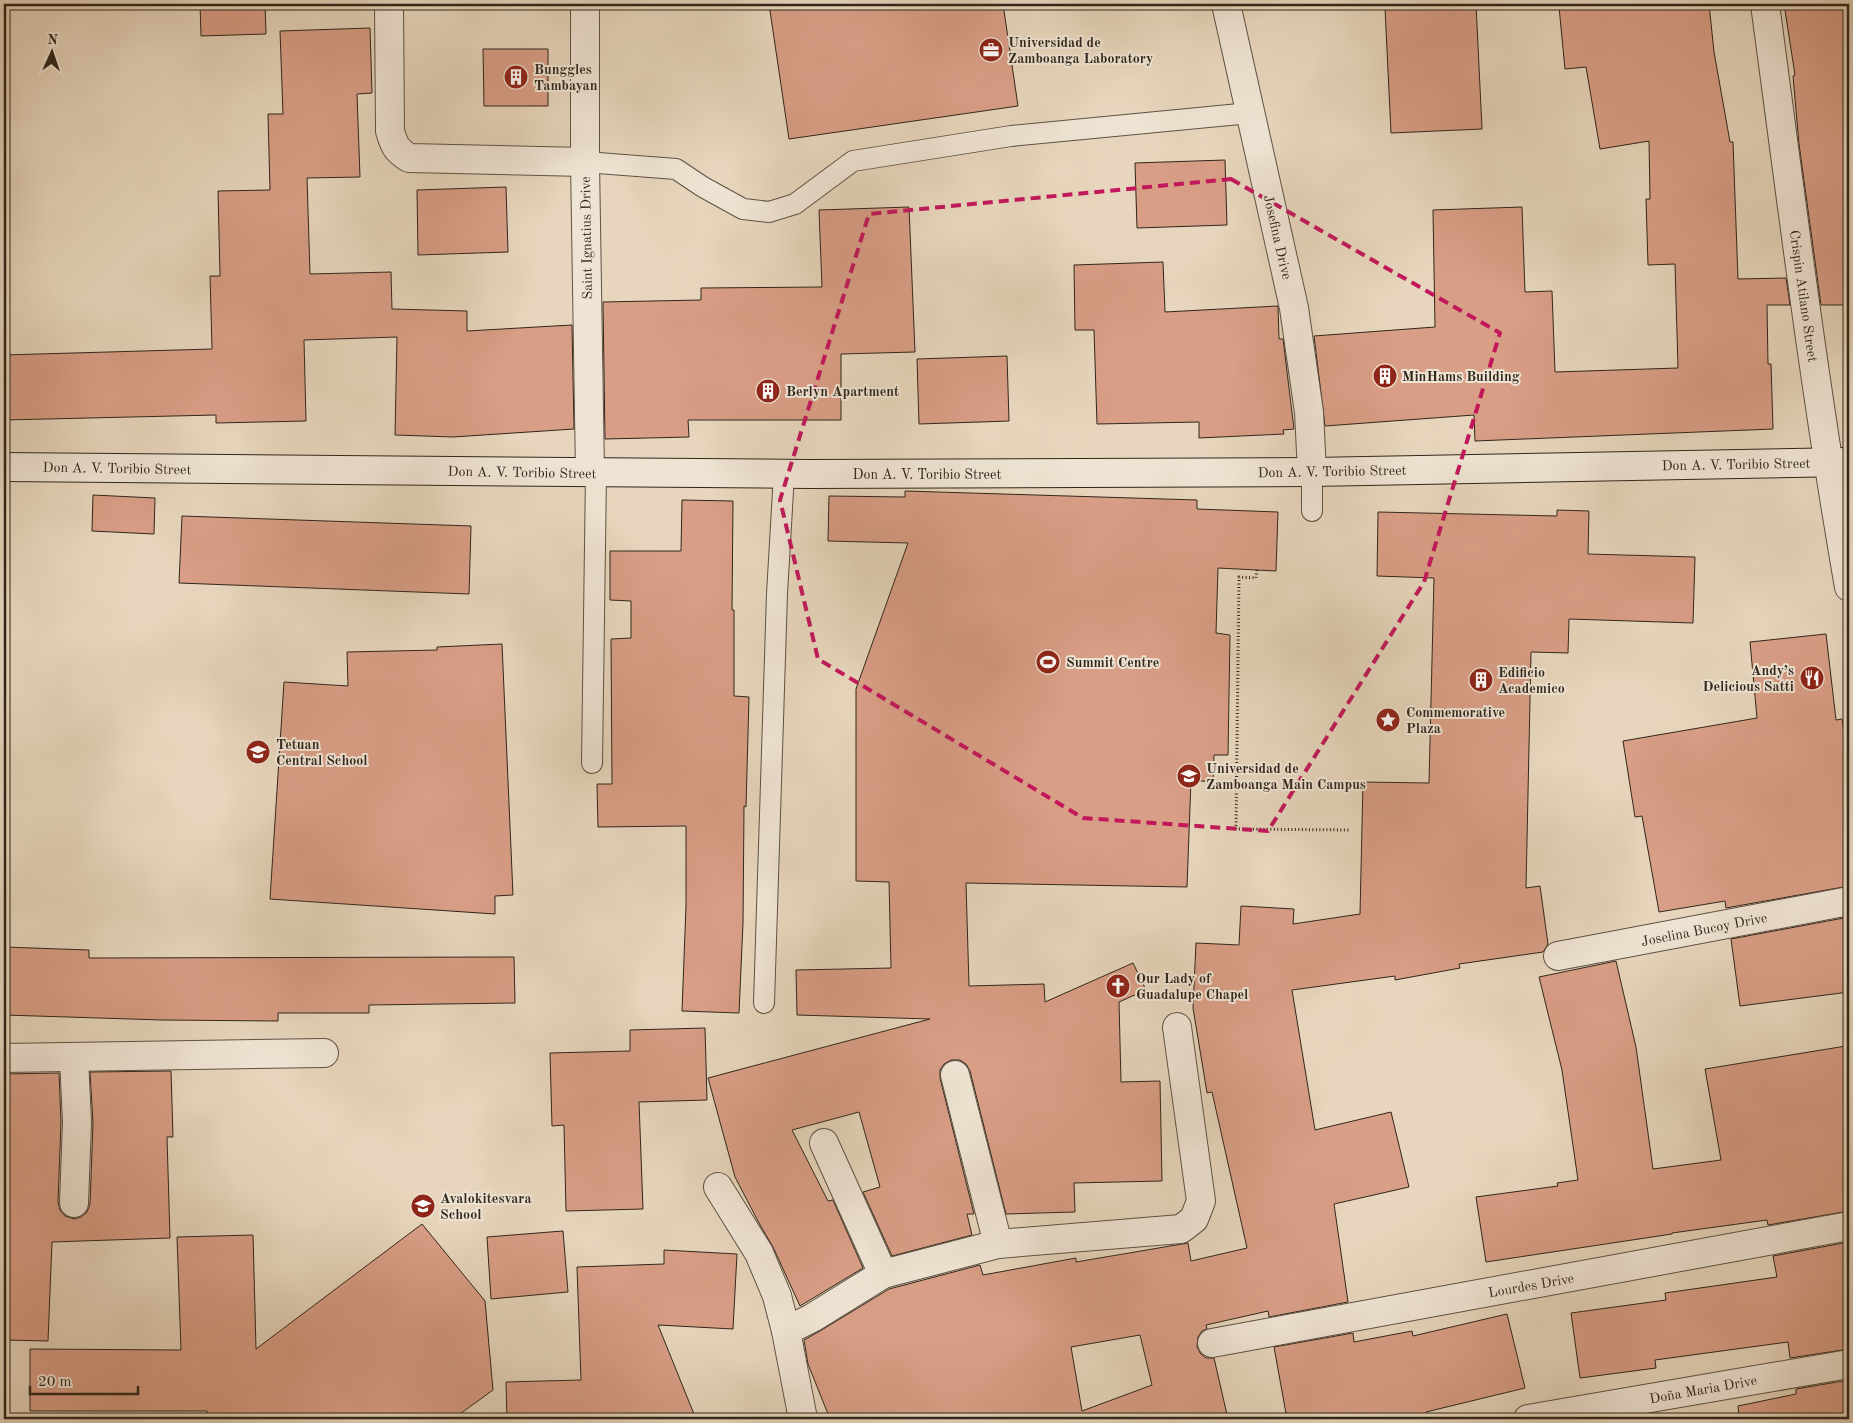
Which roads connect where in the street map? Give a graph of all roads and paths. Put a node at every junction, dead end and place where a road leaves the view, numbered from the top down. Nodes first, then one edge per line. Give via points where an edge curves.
1 (389, 4) edge
2 (585, 4) edge
3 (1226, 4) edge
4 (1765, 4) edge
5 (1250, 113) junction
6 (585, 162) junction
7 (1838, 462) edge
8 (4, 467) edge
9 (1312, 472) junction
10 (593, 473) junction
11 (784, 474) junction
12 (1312, 511) dead end
13 (1257, 570) dead end
14 (1849, 586) edge
15 (592, 763) dead end
16 (1349, 830) dead end
17 (1849, 901) edge
18 (1558, 956) dead end
19 (764, 1003) dead end
20 (1177, 1027) dead end
21 (324, 1053) dead end
22 (4, 1058) edge
23 (74, 1058) junction
24 (956, 1075) dead end
25 (824, 1143) dead end
26 (718, 1187) dead end
27 (74, 1204) dead end
28 (1849, 1226) edge
29 (998, 1244) junction
30 (883, 1274) junction
31 (786, 1331) junction
32 (1212, 1344) dead end
33 (1849, 1364) edge
34 (803, 1419) edge
35 (1528, 1419) edge

1 - 6 street via 390,131 395,147 402,153 409,158
2 - 6 street, Saint Ignatius Drive
3 - 5 street, Josefina Drive
4 - 7 street, Crispin Atilano Street via 1791,210
5 - 6 lane via 1011,136 854,161 795,204 769,212 743,209 676,169
5 - 9 street, Josefina Drive via 1294,308 1309,412
6 - 10 street, Saint Ignatius Drive
7 - 9 street, Don A. V. Toribio Street
7 - 14 street, Crispin Atilano Street
8 - 10 street, Don A. V. Toribio Street
9 - 11 street, Don A. V. Toribio Street
9 - 12 lane
10 - 11 street, Don A. V. Toribio Street
10 - 15 lane
11 - 19 lane via 776,614
13 - 16 path via 1256,578 1239,577 1236,829
17 - 18 street, Joselina Bucoy Drive
20 - 29 street via 1200,1201 1194,1219 1181,1229
21 - 23 street
22 - 23 street
23 - 27 street via 77,1122
24 - 29 street
25 - 30 street
26 - 31 street via 759,1253 777,1296
28 - 32 street, Lourdes Drive
29 - 30 street
30 - 31 street
31 - 34 street
33 - 35 street, Doña Maria Drive

